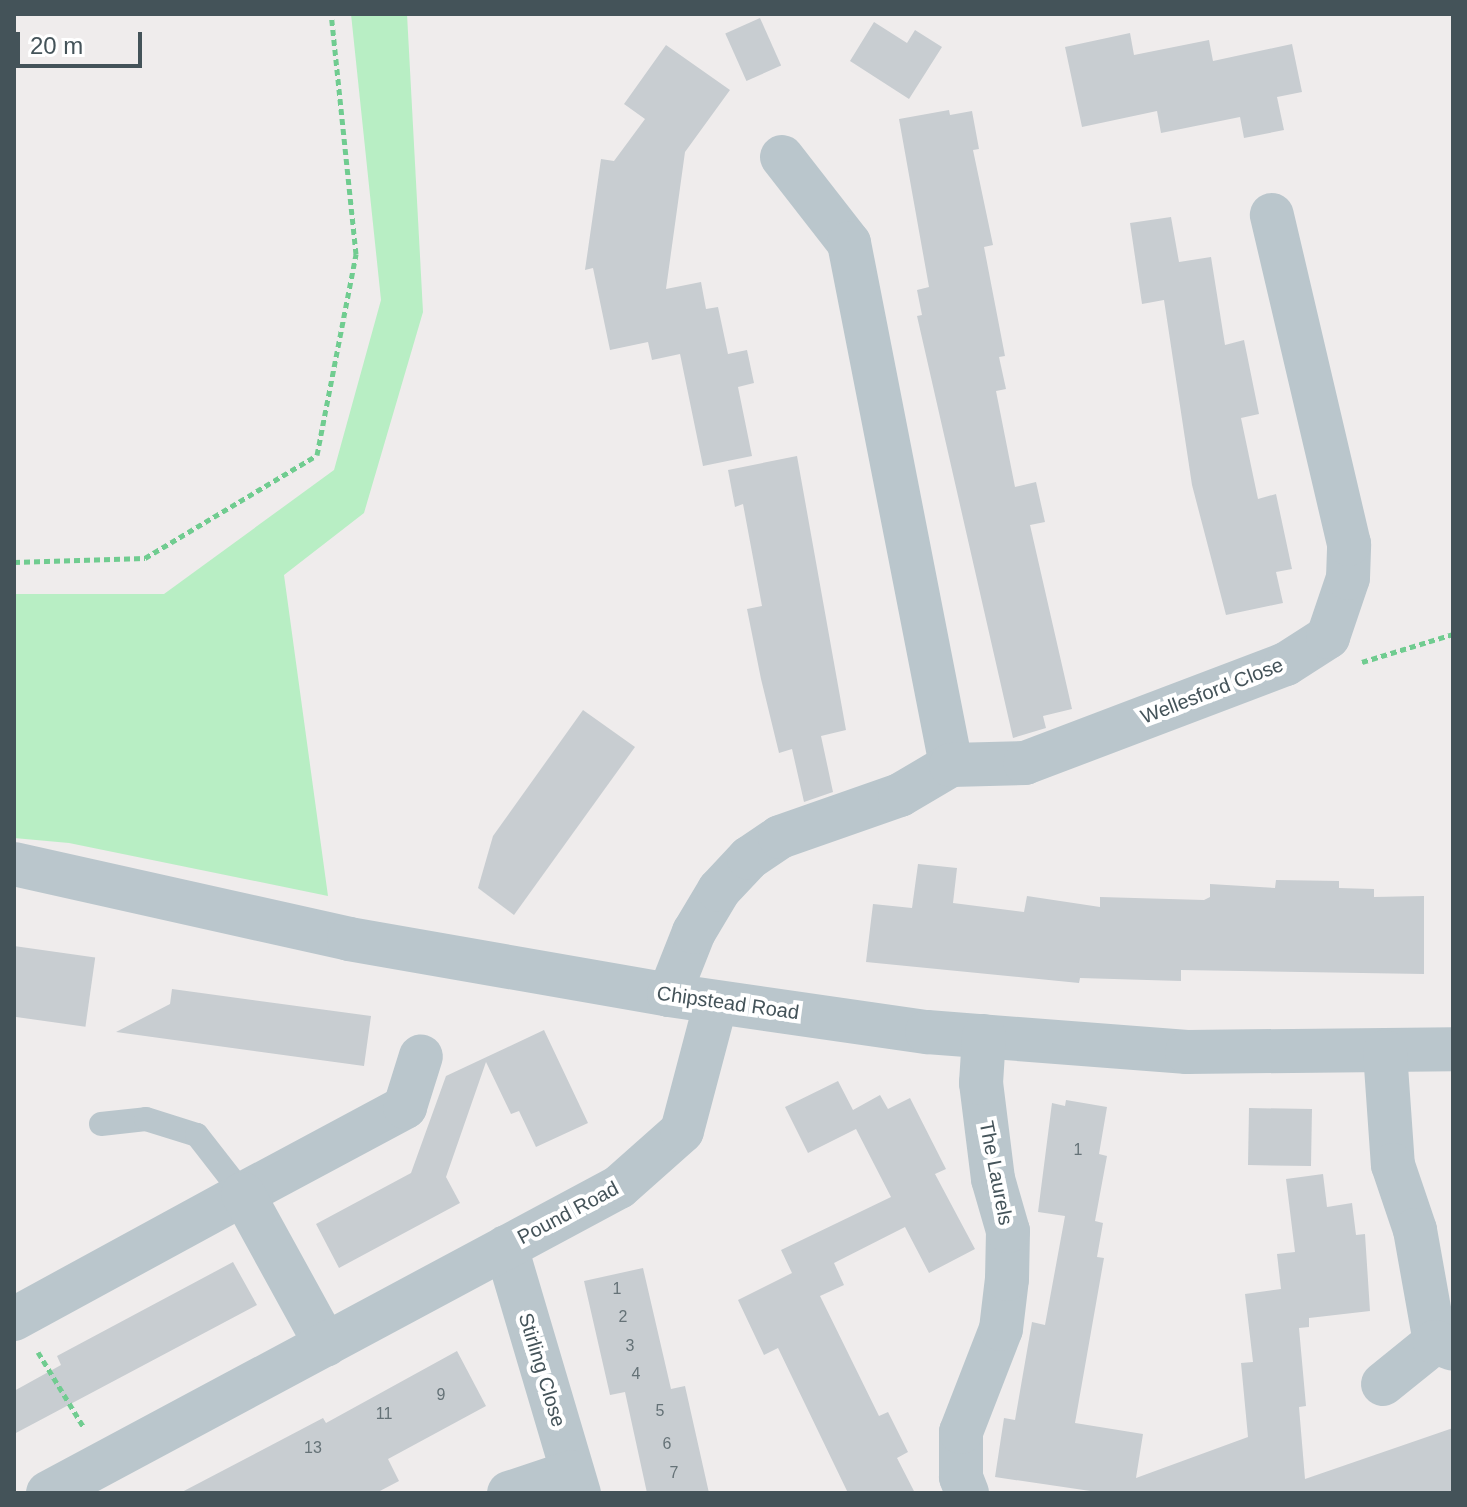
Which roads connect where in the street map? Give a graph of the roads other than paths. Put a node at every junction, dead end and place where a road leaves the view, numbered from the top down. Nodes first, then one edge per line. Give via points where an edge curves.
1 (782, 157) dead end
2 (1272, 215) dead end
3 (951, 765) junction
4 (14, 864) edge
5 (669, 995) junction
6 (716, 1002) junction
7 (984, 1036) junction
8 (1453, 1049) edge
9 (1385, 1052) junction
10 (421, 1056) dead end
11 (101, 1124) dead end
12 (243, 1194) junction
13 (506, 1247) junction
14 (16, 1318) edge
15 (326, 1345) junction
16 (1444, 1346) edge
17 (1383, 1384) dead end
18 (576, 1482) edge
19 (48, 1493) edge
20 (509, 1493) edge
21 (967, 1493) edge

1 - 3 street via 849,243
2 - 3 street, Wellesford Close via 1349,544 1348,578 1328,637 1286,664 1025,763
3 - 5 street, Wellesford Close via 900,795 780,837 749,858 705,910
4 - 5 street, Chipstead Road via 349,939
5 - 6 street, Chipstead Road
6 - 7 street, Chipstead Road
6 - 13 street, Pound Road via 682,1131 619,1187
7 - 9 street, Chipstead Road via 1187,1052
7 - 21 street, The Laurels via 981,1083 993,1179 1008,1231 1007,1279 1001,1329 961,1432 961,1477
8 - 9 street, Chipstead Road
9 - 16 street via 1393,1165
10 - 12 street via 405,1107
11 - 12 lane via 146,1119 197,1135
12 - 14 street
12 - 15 street
13 - 15 street, Pound Road
13 - 18 street, Stirling Close
15 - 19 street, Pound Road
16 - 17 street
18 - 20 street

